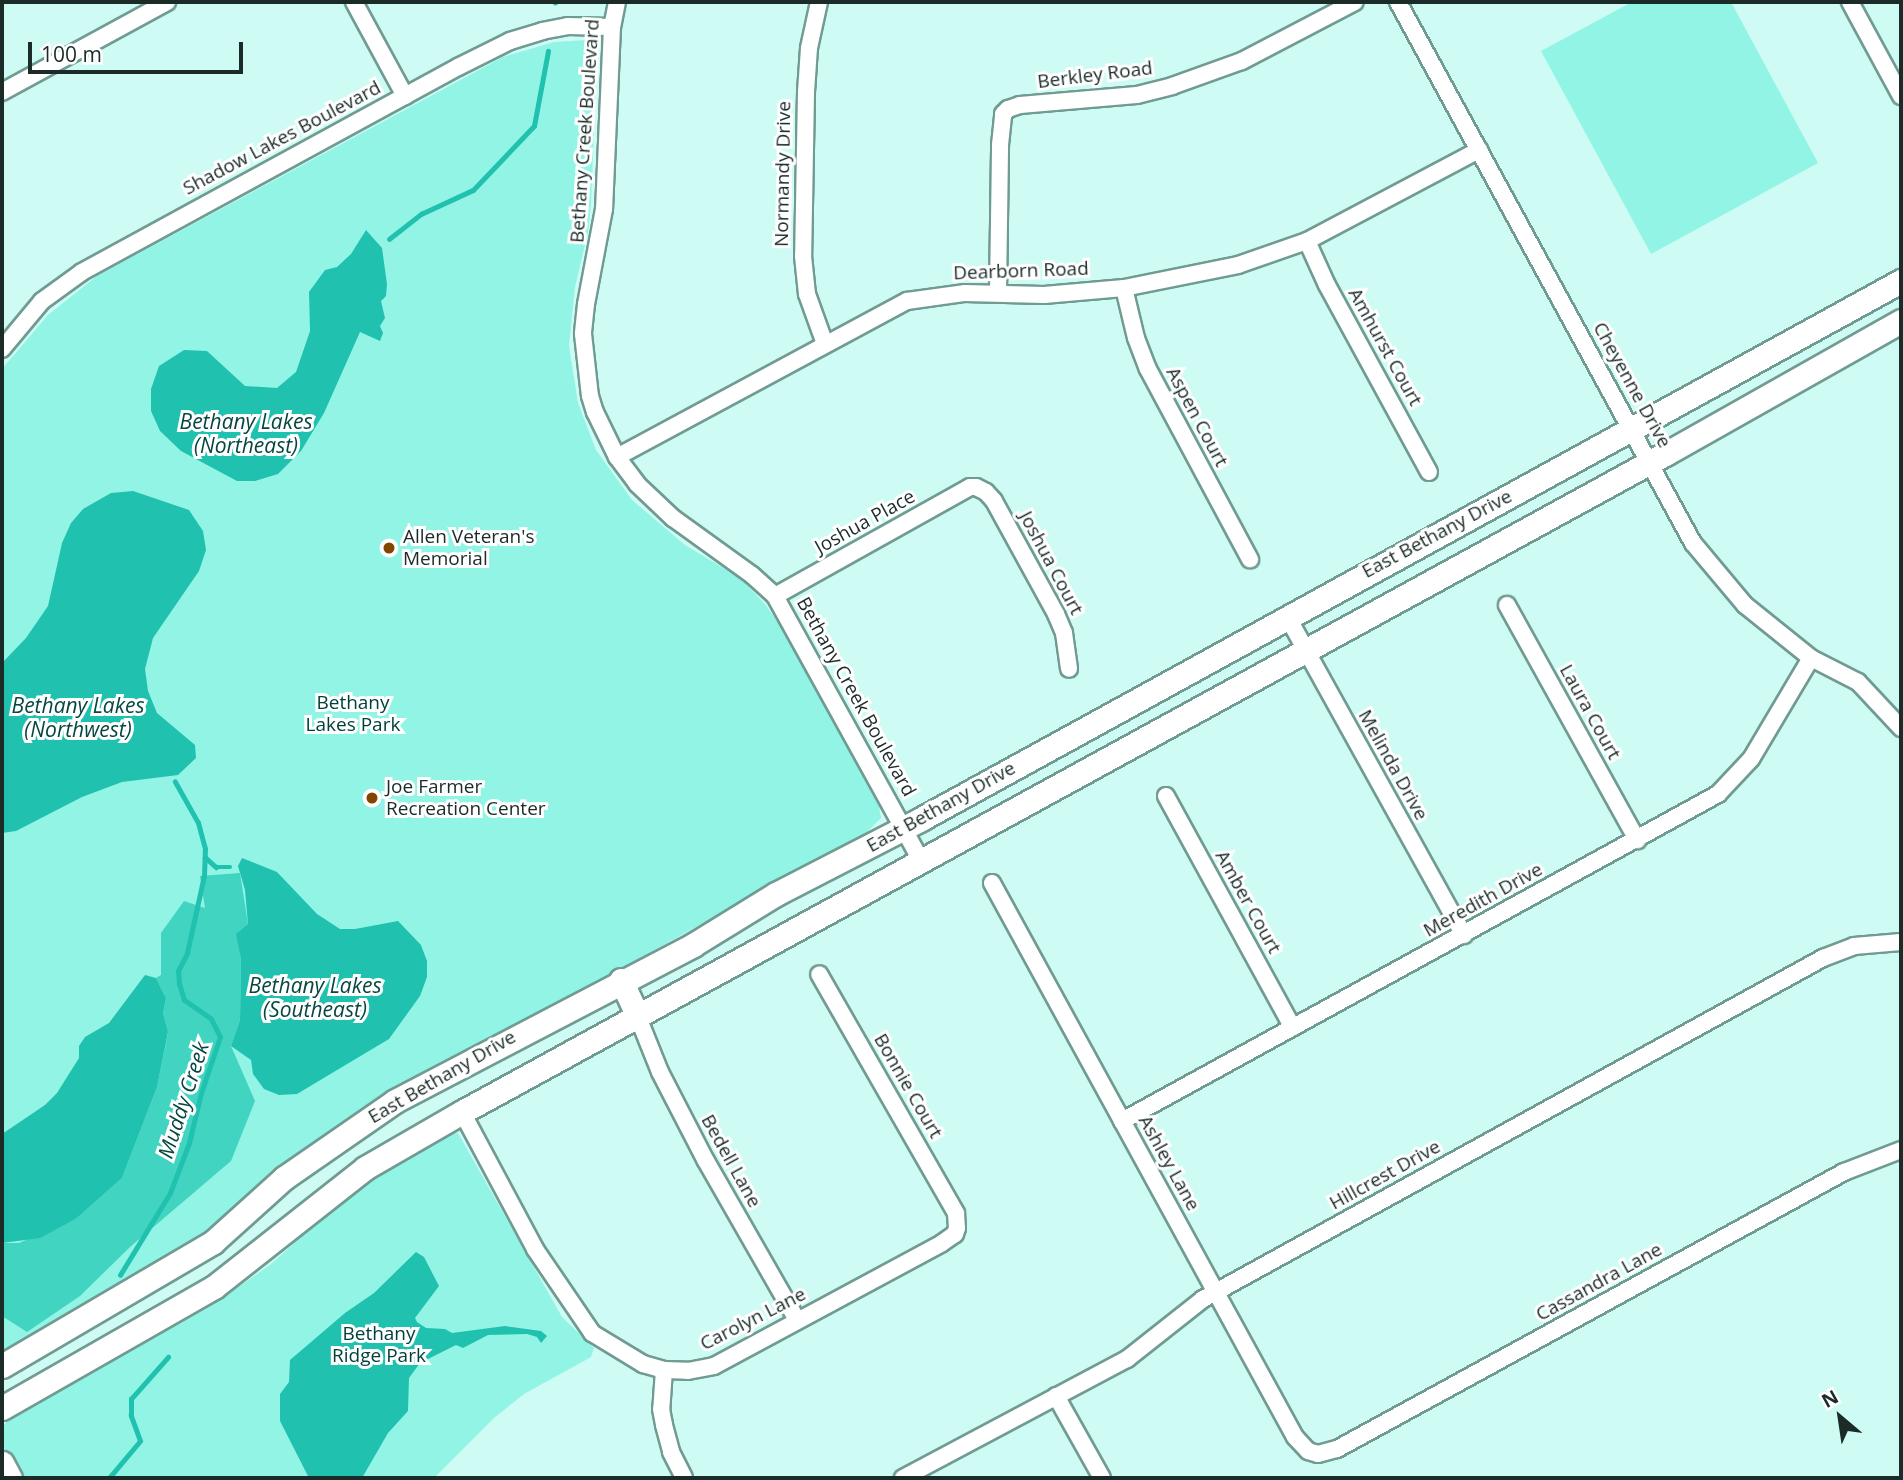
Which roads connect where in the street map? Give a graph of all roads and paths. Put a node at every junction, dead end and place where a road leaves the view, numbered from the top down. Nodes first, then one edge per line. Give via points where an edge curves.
1 (167, 2) edge
2 (355, 2) edge
3 (617, 2) edge
4 (819, 2) edge
5 (1355, 2) edge
6 (1398, 2) edge
7 (1850, 2) edge
8 (138, 9) edge
9 (612, 27) junction
10 (2, 92) edge
11 (405, 96) junction
12 (1901, 96) edge
13 (1479, 150) junction
14 (1307, 241) junction
15 (1901, 281) edge
16 (1124, 288) junction
17 (998, 293) junction
18 (1901, 321) edge
19 (825, 344) junction
20 (2, 349) edge
21 (1631, 428) junction
22 (617, 457) junction
23 (1650, 461) junction
24 (1429, 472) dead end
25 (976, 487) joint
26 (1250, 559) dead end
27 (775, 596) junction
28 (1507, 605) dead end
29 (1287, 616) junction
30 (1304, 649) junction
31 (1811, 658) junction
32 (1069, 669) dead end
33 (1895, 709) edge
34 (1901, 728) edge
35 (1166, 796) dead end
36 (904, 828) junction
37 (1637, 840) junction
38 (921, 860) junction
39 (992, 883) dead end
40 (1464, 935) junction
41 (1901, 942) edge
42 (819, 974) dead end
43 (621, 980) junction
44 (638, 1017) junction
45 (1293, 1028) junction
46 (462, 1112) junction
47 (1122, 1121) junction
48 (1901, 1150) edge
49 (958, 1219) joint
50 (1215, 1293) junction
51 (797, 1320) junction
52 (2, 1366) edge
53 (664, 1370) junction
54 (1056, 1396) junction
55 (2, 1408) edge
56 (1318, 1454) joint
57 (2, 1463) edge
58 (10, 1478) edge
59 (684, 1478) edge
60 (903, 1478) edge
61 (1102, 1478) edge

1 - 8 street
2 - 11 street
3 - 9 street, Bethany Creek Boulevard
4 - 19 street, Normandy Drive via 806,92 803,256 807,294
5 - 17 street, Berkley Road via 1242,61 1172,86 1008,109 1003,114 999,145
6 - 13 street, Cheyenne Drive
7 - 12 street
8 - 10 street
9 - 11 street, Shadow Lakes Boulevard via 542,30 472,59
9 - 22 street, Bethany Creek Boulevard via 604,209 583,334 590,396
11 - 20 street, Shadow Lakes Boulevard via 82,272 42,301
13 - 14 street, Dearborn Road
13 - 21 street, Cheyenne Drive
14 - 16 street, Dearborn Road via 1238,265
14 - 24 street, Amhurst Court via 1326,285
15 - 21 main road, East Bethany Drive
16 - 17 street, Dearborn Road via 1044,295
16 - 26 street, Aspen Court via 1148,369
17 - 19 street, Dearborn Road via 943,294 907,301
18 - 23 main road, East Bethany Drive
19 - 22 street, Dearborn Road
21 - 23 street, Cheyenne Drive
21 - 29 main road, East Bethany Drive
22 - 27 street, Bethany Creek Boulevard via 673,518
23 - 30 main road, East Bethany Drive
23 - 31 street, Cheyenne Drive via 1693,543 1732,593
25 - 27 street, Joshua Place
25 - 32 street, Joshua Court via 994,501 1056,614 1064,632
27 - 36 street, Bethany Creek Boulevard
28 - 37 street, Laura Court
29 - 30 street, Melinda Drive
29 - 36 main road, East Bethany Drive
30 - 38 main road, East Bethany Drive
30 - 40 street, Melinda Drive
31 - 33 street, Cheyenne Drive
31 - 37 street, Meredith Drive via 1763,740 1734,778 1696,808
33 - 34 street, Cheyenne Drive
35 - 45 street, Amber Court
36 - 38 street, Bethany Creek Boulevard
36 - 43 main road, East Bethany Drive
37 - 40 street, Meredith Drive
38 - 44 main road, East Bethany Drive
39 - 47 street, Ashley Lane
40 - 45 street, Meredith Drive
41 - 50 street, Hillcrest Drive via 1854,946 1823,958
42 - 49 street, Bonnie Court
43 - 44 main road
43 - 52 main road, East Bethany Drive via 395,1101 284,1178 213,1242
44 - 46 main road, East Bethany Drive
44 - 51 street, Bedell Lane via 700,1149
45 - 47 street, Meredith Drive
46 - 53 street, Carolyn Lane via 535,1250 592,1333 643,1364
46 - 55 main road, East Bethany Drive via 365,1168 214,1287
47 - 50 street, Ashley Lane
48 - 56 street, Cassandra Lane via 1844,1172 1337,1449
49 - 51 street, Carolyn Lane via 955,1234 942,1243
50 - 54 street, Hillcrest Drive via 1165,1326 1127,1359
50 - 56 street, Ashley Lane via 1296,1437 1308,1451
51 - 53 street, Carolyn Lane via 714,1366
53 - 59 street via 661,1409 671,1452
54 - 60 street, Hillcrest Drive
54 - 61 street
57 - 58 main road

